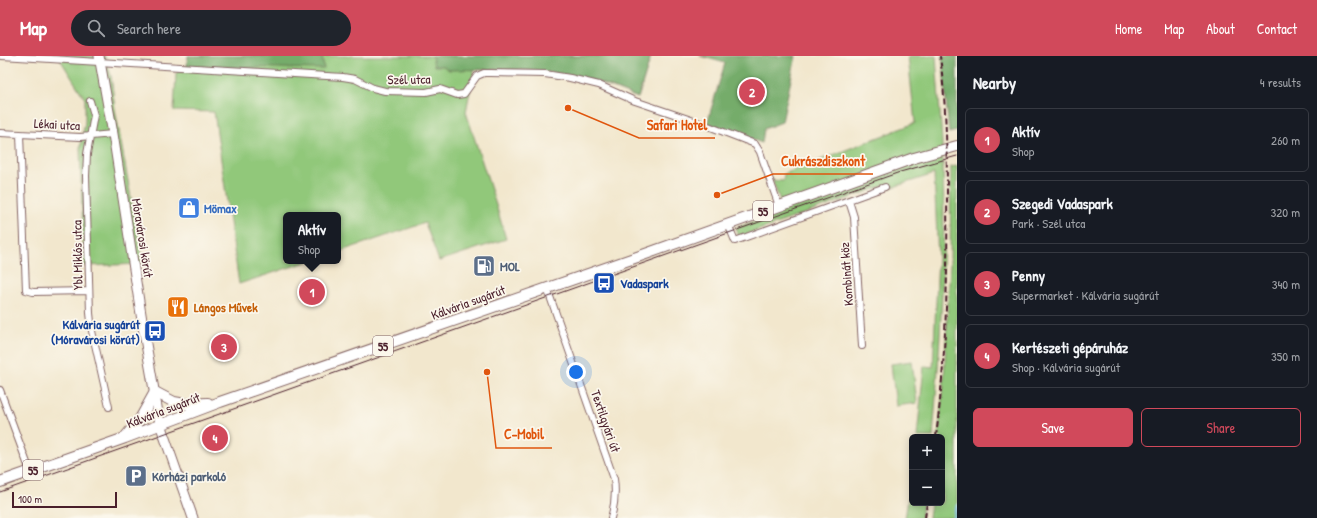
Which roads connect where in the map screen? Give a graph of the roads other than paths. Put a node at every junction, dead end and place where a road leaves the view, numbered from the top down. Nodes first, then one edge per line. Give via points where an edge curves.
1 (2, 56) edge
2 (100, 59) edge
3 (90, 101) dead end
4 (0, 133) edge
5 (20, 134) junction
6 (113, 134) junction
7 (90, 136) junction
8 (957, 146) edge
9 (885, 187) dead end
10 (849, 201) junction
11 (779, 206) junction
12 (728, 224) junction
13 (547, 288) junction
14 (89, 292) junction
15 (862, 346) dead end
16 (0, 390) edge
17 (155, 392) junction
18 (220, 402) junction
19 (109, 407) dead end
20 (160, 424) junction
21 (125, 438) junction
22 (30, 471) junction
23 (0, 482) edge
24 (192, 518) edge
25 (611, 518) edge

1 - 2 street, Szél utca
2 - 6 main road, Móravárosi körút
2 - 11 street, Szél utca via 343,77 355,79 379,90 426,92 440,89 457,96 464,94 474,79 484,73 545,74 570,78 599,85 635,101 755,144
3 - 7 street, Ybl Miklós utca via 94,115
4 - 5 street, Lékai utca
5 - 7 street, Lékai utca
5 - 14 street via 26,290
6 - 7 street, Lékai utca
6 - 17 main road, Móravárosi körút
7 - 14 street, Ybl Miklós utca via 86,176
8 - 11 main road, Kálvária sugárút / 55 via 914,158
9 - 10 street
10 - 12 street via 735,241
10 - 15 street, Kombinát köz via 854,217
11 - 12 main road, Kálvária sugárút / 55
12 - 13 main road, Kálvária sugárút / 55
13 - 18 main road, Kálvária sugárút / 55
13 - 25 street, Textilgyári út via 614,479 616,494
14 - 19 street, Ybl Miklós utca via 92,331
16 - 22 street
17 - 18 main road via 184,404
17 - 20 main road, Móravárosi körút
17 - 21 main road via 140,419
18 - 20 main road, Kálvária sugárút / 55
20 - 21 main road, Kálvária sugárút / 55
20 - 24 main road, Móravárosi körút
21 - 22 main road, Kálvária sugárút / 55
22 - 23 main road, Kálvária sugárút / 55

